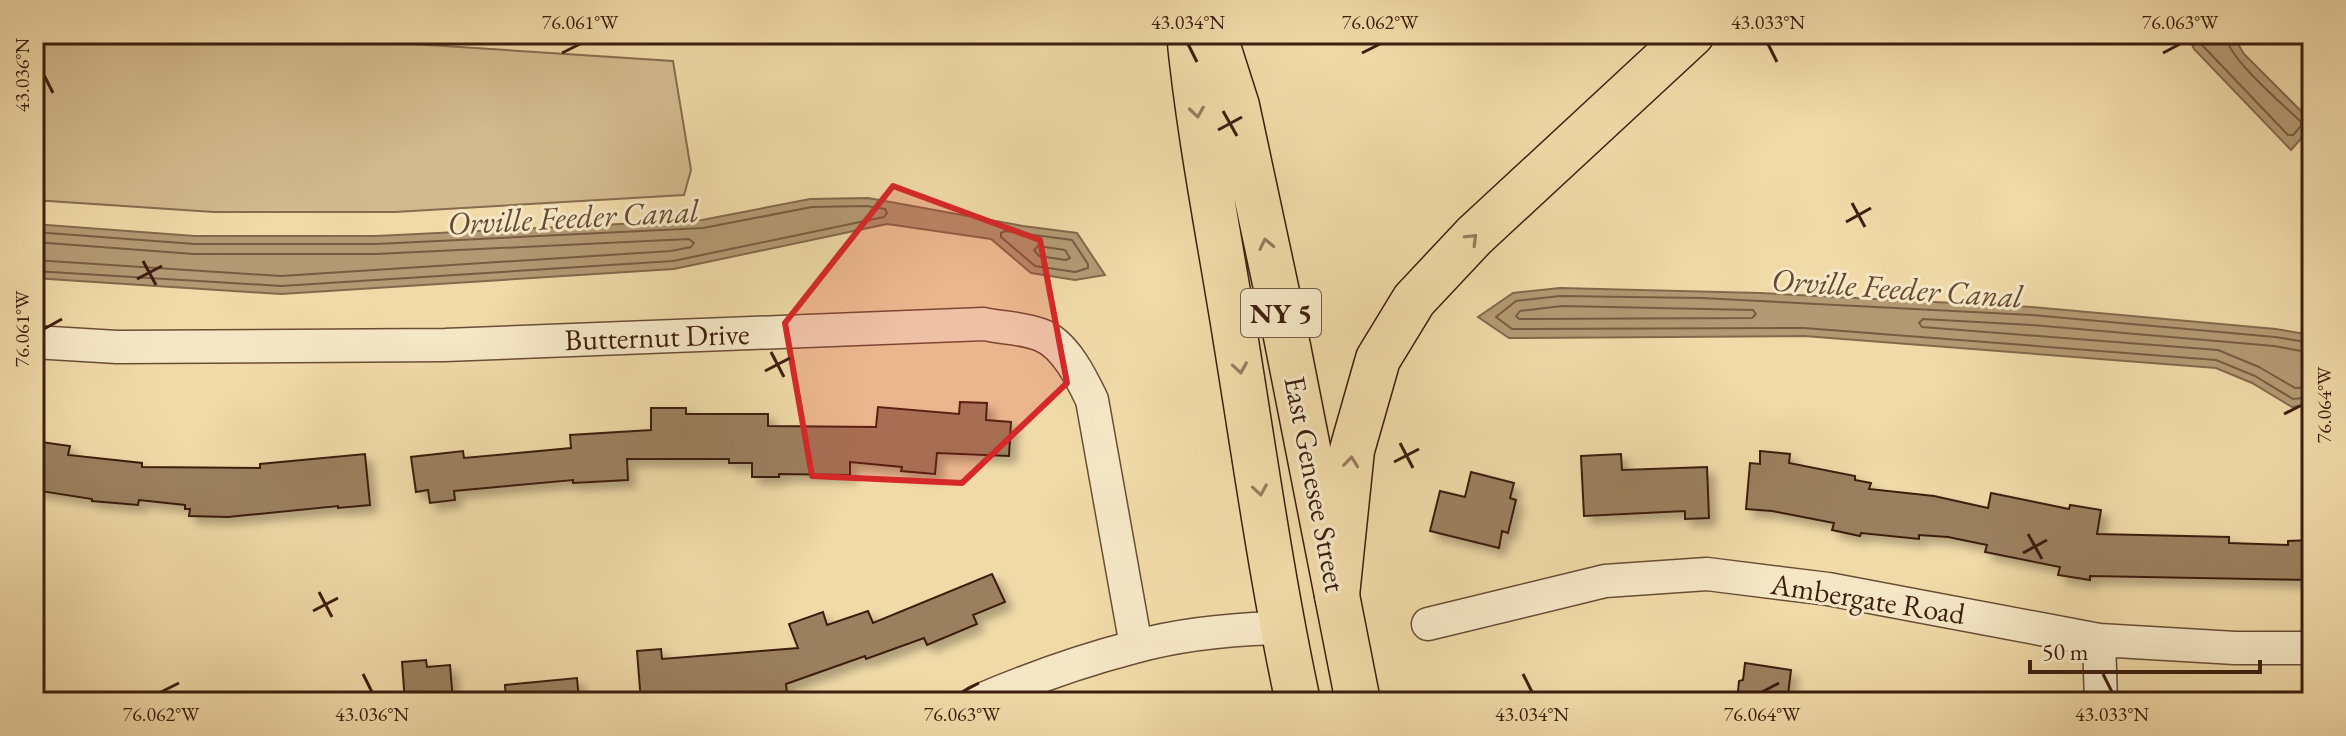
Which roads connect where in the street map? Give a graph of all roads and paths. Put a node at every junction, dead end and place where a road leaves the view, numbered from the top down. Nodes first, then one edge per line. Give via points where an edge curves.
1 (1189, 34) edge
2 (1214, 34) edge
3 (1692, 34) edge
4 (34, 342) edge
5 (1337, 595) junction
6 (1428, 624) dead end
7 (1282, 628) junction
8 (2099, 640) junction
9 (1346, 645) junction
10 (1136, 646) junction
11 (2312, 648) edge
12 (976, 702) edge
13 (1298, 702) edge
14 (1358, 702) edge
15 (2101, 702) edge

1 -> 7 main road, East Genesee Street / NY 5 via 1197,115
5 -> 2 main road, East Genesee Street / NY 5 via 1237,106
5 -> 3 main road via 1352,450 1378,359 1414,300 1474,236
4 - 10 street, Butternut Drive via 117,347 445,345 984,324 1042,335 1077,369 1092,400
5 - 9 main road, East Genesee Street / NY 5
6 - 8 street, Ambergate Road via 1605,581 1707,574 1828,589
7 - 9 main road
7 - 10 street
7 - 13 main road, East Genesee Street / NY 5
8 - 11 street, Ambergate Road
8 - 15 street
9 - 14 main road, East Genesee Street / NY 5
10 - 12 street

